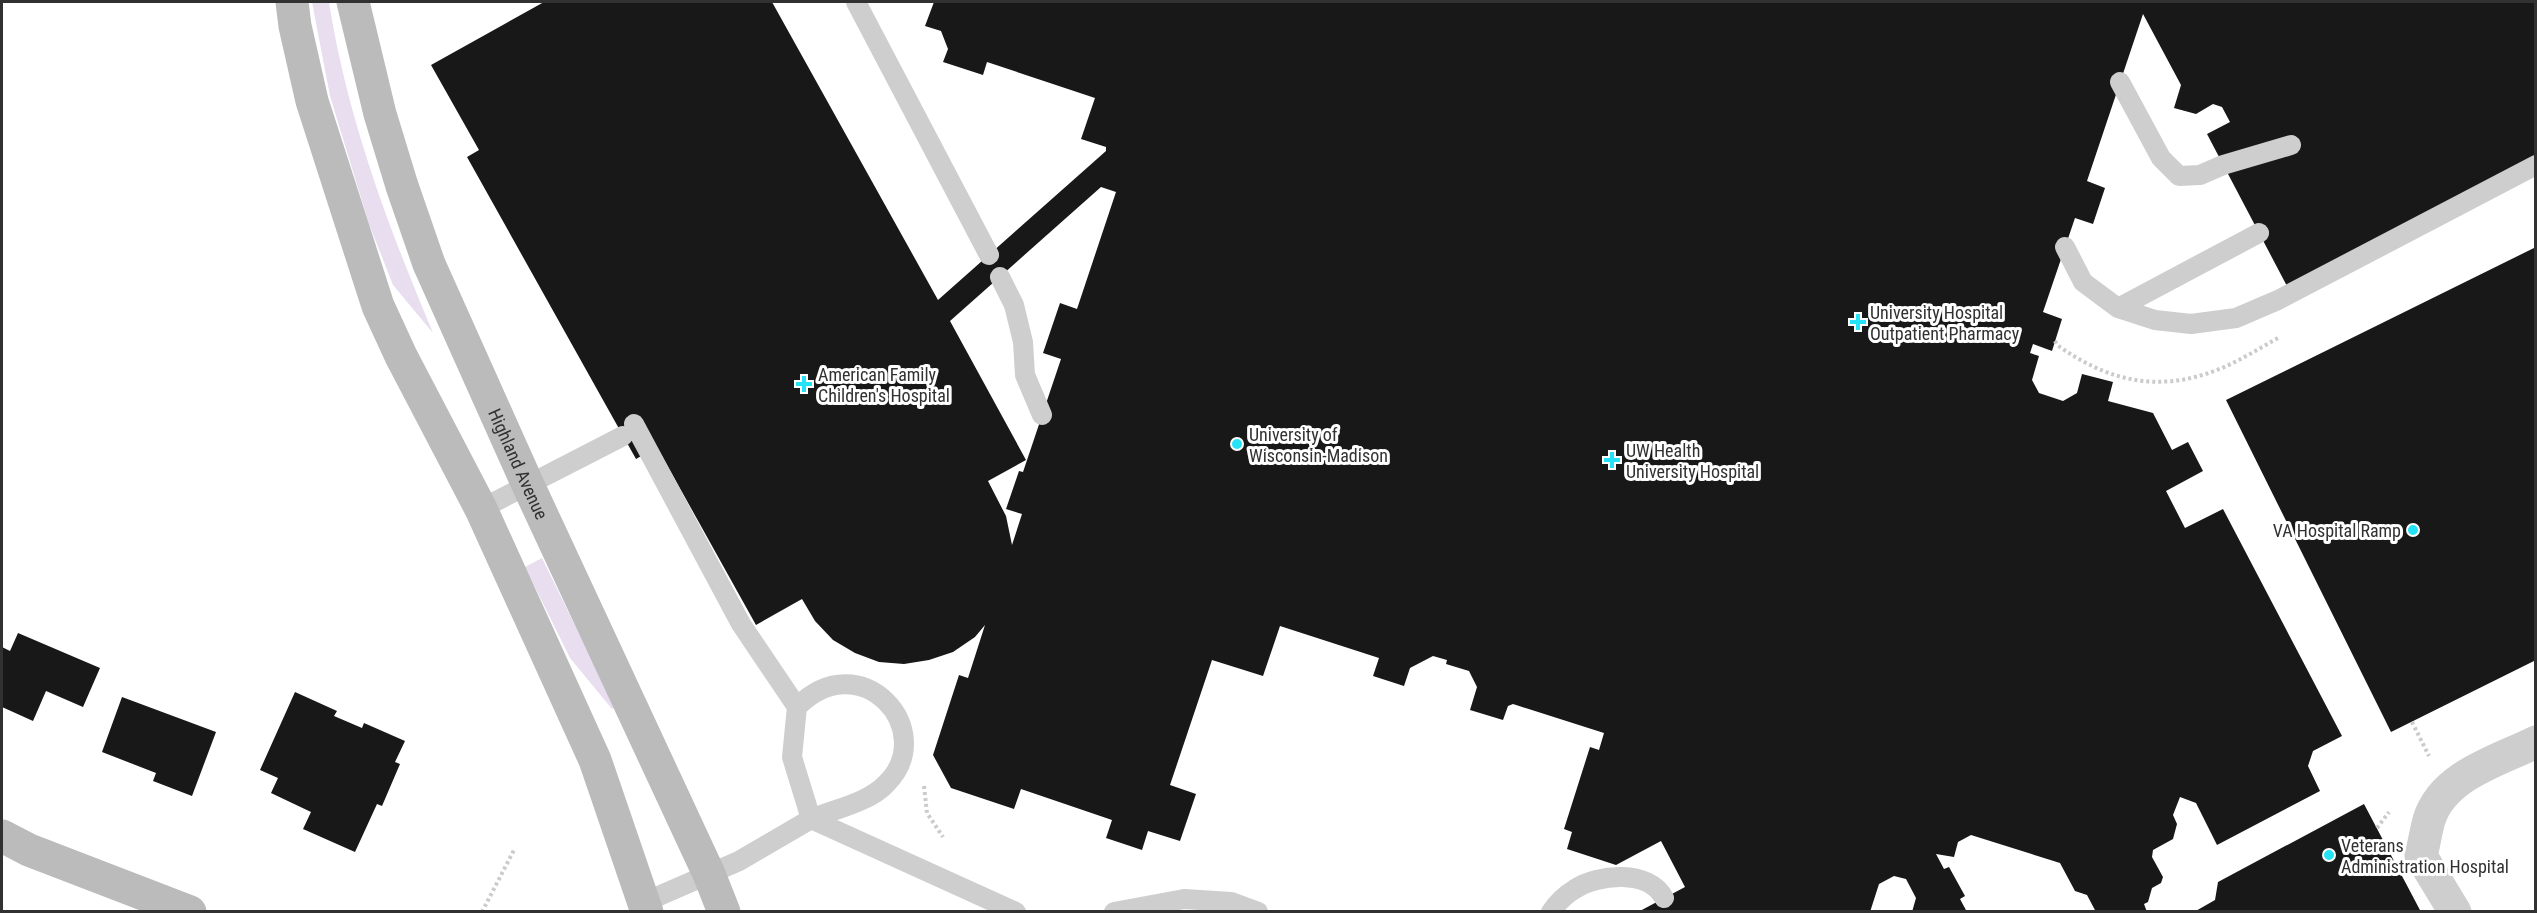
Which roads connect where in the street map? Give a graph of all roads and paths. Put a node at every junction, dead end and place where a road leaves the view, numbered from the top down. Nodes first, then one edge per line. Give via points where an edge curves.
1 (292, 2) edge
2 (353, 2) edge
3 (856, 2) edge
4 (2120, 82) dead end
5 (2291, 145) dead end
6 (2535, 165) edge
7 (2259, 233) dead end
8 (2065, 247) dead end
9 (989, 255) dead end
10 (1000, 277) dead end
11 (2118, 308) junction
12 (1042, 415) dead end
13 (528, 485) junction
14 (481, 509) junction
15 (797, 707) junction
16 (2535, 742) edge
17 (924, 779) dead end
18 (811, 819) junction
19 (2, 836) edge
20 (943, 837) dead end
21 (514, 850) dead end
22 (710, 874) junction
23 (1664, 898) dead end
24 (646, 907) edge
25 (190, 912) edge
26 (482, 912) edge
27 (724, 912) edge
28 (1016, 912) edge
29 (1114, 912) edge
30 (1258, 912) edge
31 (1551, 912) edge
32 (2455, 912) edge

1 - 14 street via 312,100 378,306
2 - 13 street, Highland Avenue via 380,114 429,264
3 - 9 lane
4 - 5 lane via 2160,158 2179,176 2200,175
6 - 11 lane via 2278,300 2236,318 2191,324 2155,320
7 - 11 lane
8 - 11 lane via 2083,282
10 - 12 lane via 1014,304 1023,342 1025,375
13 - 14 lane
13 - 15 lane via 629,430 741,624
13 - 22 street, Highland Avenue
14 - 24 street via 595,760
15 - 18 lane via 792,757
15 - 18 lane via 825,687 859,685 889,703 903,736 896,771 885,785
16 - 32 street via 2459,780 2446,790 2430,818 2421,856
17 - 20 path via 927,813
18 - 22 lane
18 - 28 lane
19 - 25 street
21 - 26 path
22 - 24 lane
22 - 27 street, Highland Avenue
23 - 31 lane via 1659,889 1639,880 1618,877 1595,880 1575,889
29 - 30 lane via 1184,899 1231,902

